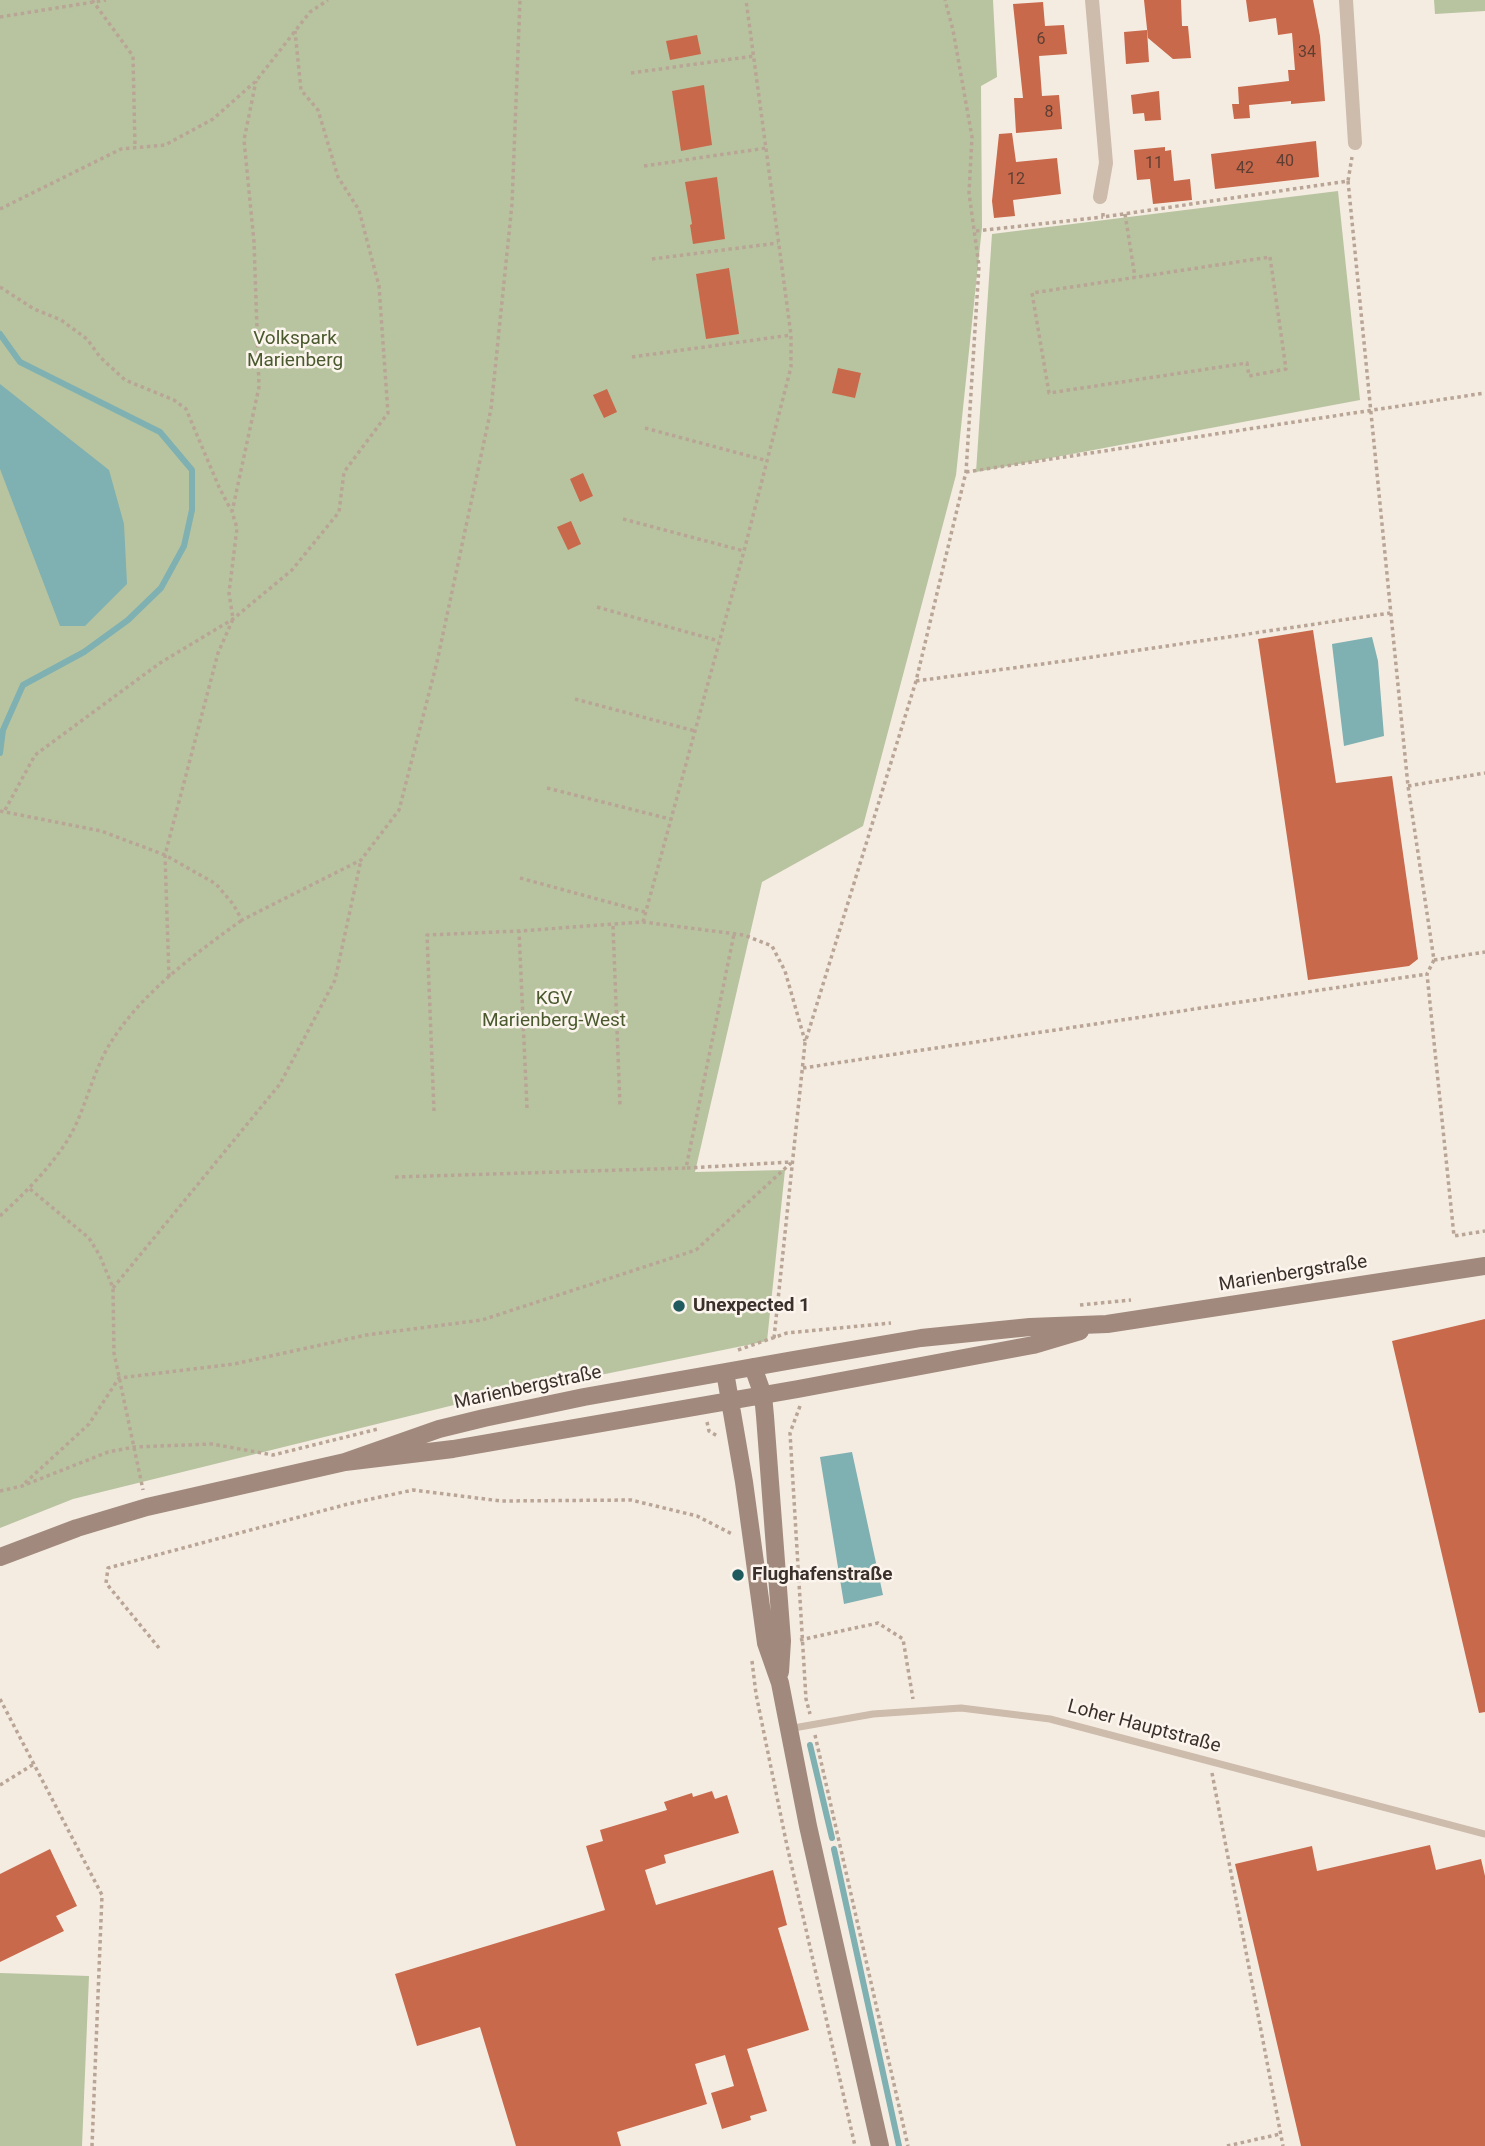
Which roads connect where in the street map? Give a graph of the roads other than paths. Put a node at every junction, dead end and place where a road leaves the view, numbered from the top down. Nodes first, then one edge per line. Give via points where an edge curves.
1 (1092, 0) edge
2 (1346, 0) edge
3 (1354, 143) road end
4 (1100, 197) road end
5 (1485, 1266) edge
6 (1107, 1324) junction
7 (753, 1367) junction
8 (725, 1372) junction
9 (763, 1395) junction
10 (729, 1401) junction
11 (345, 1462) junction
12 (0, 1558) edge
13 (780, 1683) junction
14 (788, 1729) junction
15 (1485, 1834) edge
16 (880, 2146) edge

1 - 4 street via 1106,163
2 - 3 street
5 - 6 main road, Marienbergstraße
6 - 7 main road, Marienbergstraße via 921,1338
6 - 9 main road, Marienbergstraße via 1033,1345
7 - 8 main road, Marienbergstraße
7 - 9 main road
8 - 10 main road
8 - 11 main road, Marienbergstraße via 484,1418
9 - 10 main road, Marienbergstraße
9 - 13 main road via 782,1641
10 - 11 main road, Marienbergstraße via 453,1449
10 - 13 main road via 766,1643
11 - 12 main road, Marienbergstraße via 147,1507
13 - 14 main road
14 - 15 lane, Loher Hauptstraße via 873,1714 961,1707 1050,1719
14 - 16 main road

